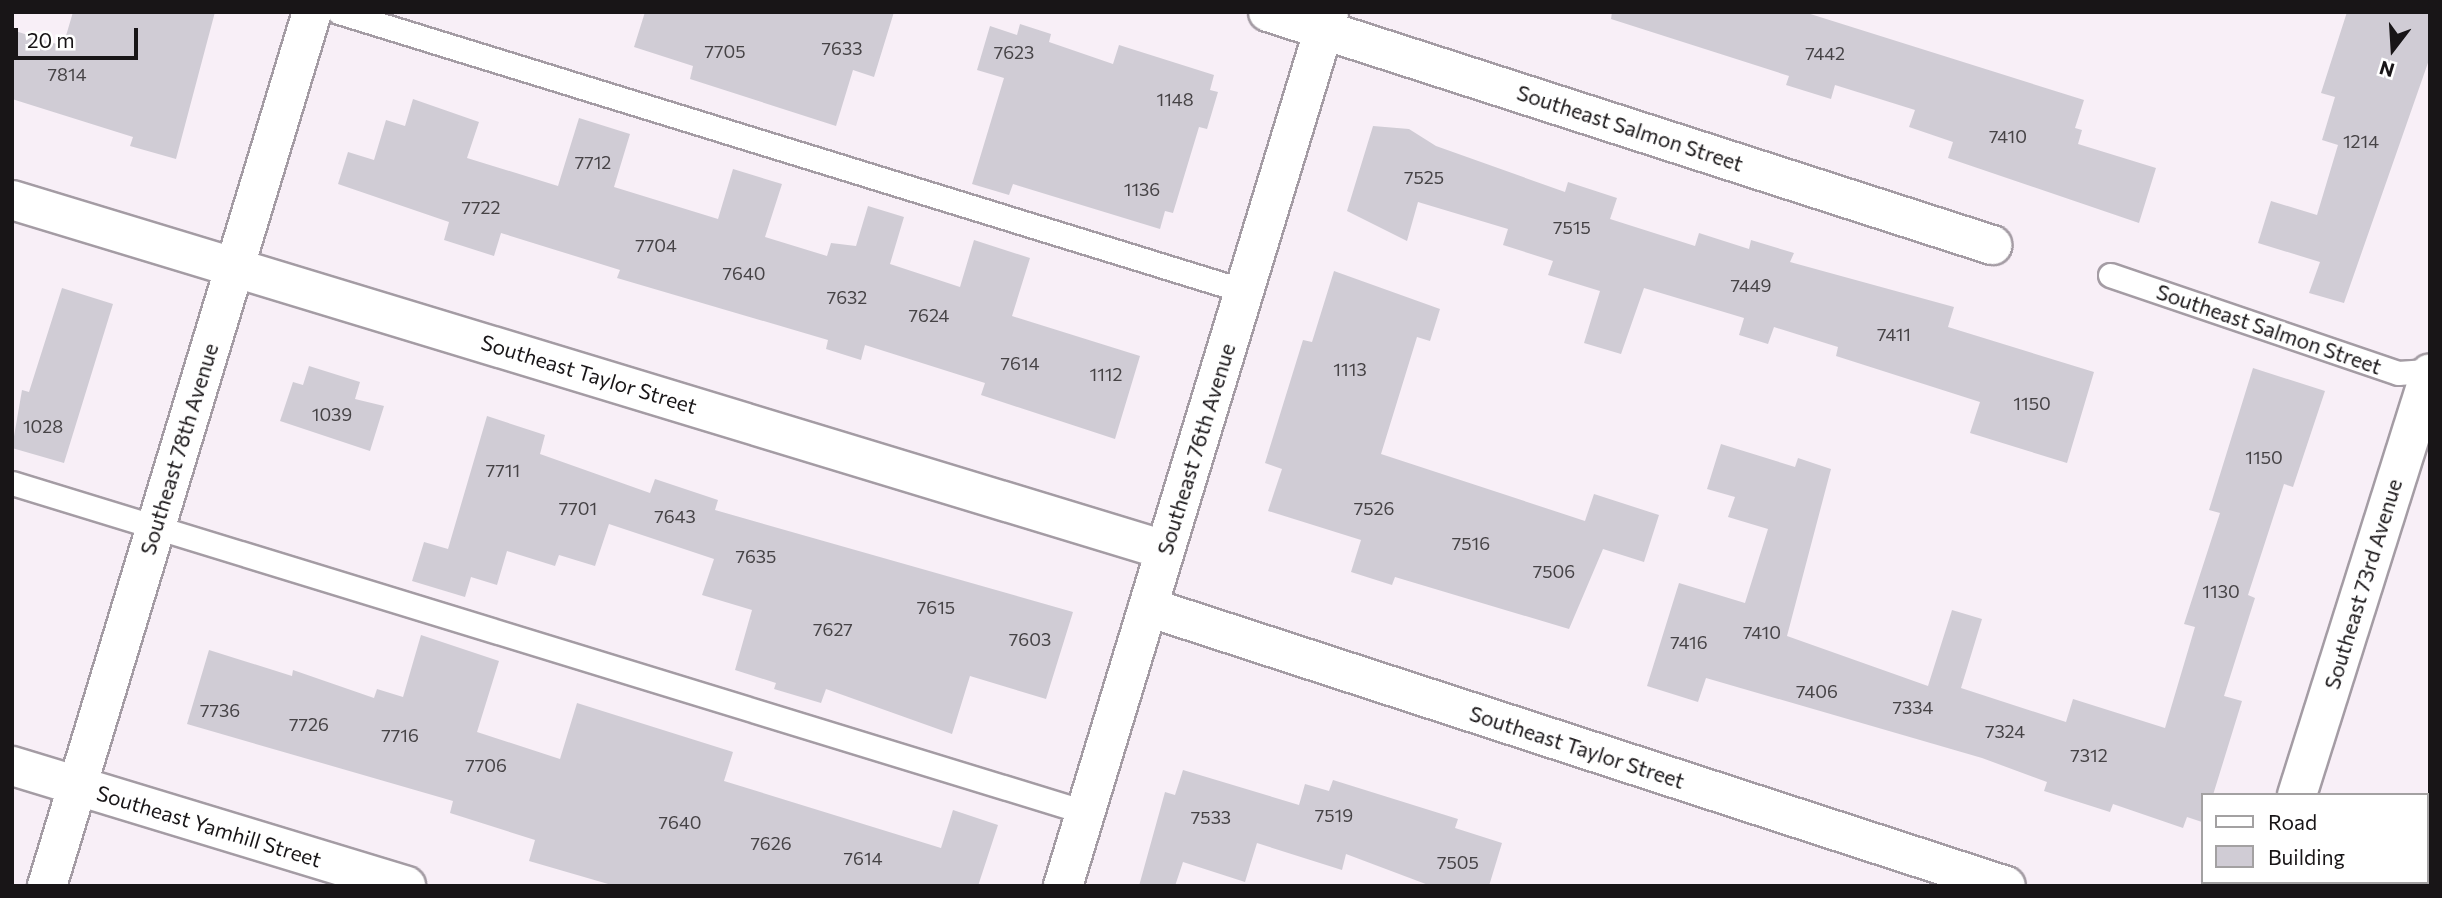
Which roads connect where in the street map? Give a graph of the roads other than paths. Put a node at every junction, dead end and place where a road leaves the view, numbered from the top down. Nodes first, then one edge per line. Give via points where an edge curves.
1 (312, 12) edge
2 (339, 12) edge
3 (1268, 12) edge
4 (1327, 20) edge
5 (12, 200) edge
6 (1992, 245) dead end
7 (235, 267) junction
8 (2110, 275) dead end
9 (1244, 291) junction
10 (2430, 372) edge
11 (12, 483) edge
12 (156, 527) junction
13 (1165, 550) junction
14 (1147, 607) junction
15 (12, 766) edge
16 (77, 786) junction
17 (2298, 793) edge
18 (1085, 812) junction
19 (47, 886) edge
20 (406, 886) edge
21 (1063, 886) edge
22 (2006, 886) edge

1 - 7 street, Southeast 78th Avenue
2 - 9 lane
3 - 4 street, Southeast Salmon Street
4 - 6 street, Southeast Salmon Street
4 - 9 street, Southeast 76th Avenue
5 - 7 street, Southeast Taylor Street
7 - 12 street, Southeast 78th Avenue
7 - 13 street, Southeast Taylor Street
8 - 10 lane, Southeast Salmon Street via 2399,373
9 - 13 street, Southeast 76th Avenue
10 - 17 street, Southeast 73rd Avenue
11 - 12 lane
12 - 16 street, Southeast 78th Avenue
12 - 18 lane
13 - 14 street, Southeast 76th Avenue
14 - 18 street, Southeast 76th Avenue
14 - 22 street, Southeast Taylor Street
15 - 16 street, Southeast Yamhill Street
16 - 19 street, Southeast 78th Avenue
16 - 20 street, Southeast Yamhill Street
18 - 21 street, Southeast 76th Avenue

